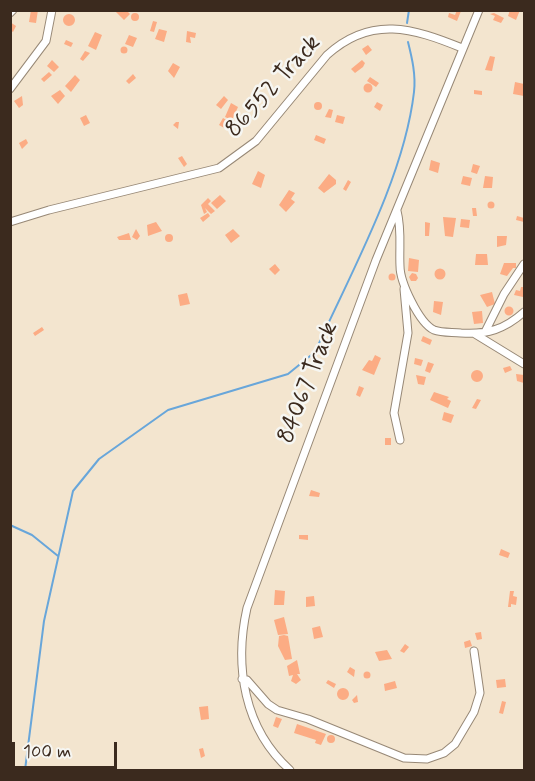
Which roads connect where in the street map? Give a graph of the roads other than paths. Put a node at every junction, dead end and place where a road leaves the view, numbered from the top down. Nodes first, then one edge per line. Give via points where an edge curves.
1 (52, 10) edge
2 (479, 10) edge
3 (462, 48) junction
4 (10, 89) edge
5 (397, 211) junction
6 (10, 222) edge
7 (525, 264) edge
8 (404, 286) junction
9 (525, 312) edge
10 (485, 332) junction
11 (475, 334) junction
12 (525, 364) edge
13 (400, 440) dead end
14 (474, 651) dead end
15 (242, 679) junction
16 (290, 771) edge

1 - 4 street via 46,41
2 - 3 street, 84067 Track
3 - 5 street, 84067 Track
3 - 6 street, 86552 Track via 406,29 360,33 327,55 256,141 219,168
5 - 8 street via 401,230 399,266
5 - 15 street, 84067 Track via 250,595 241,647
7 - 10 street
8 - 11 street via 431,328
8 - 13 street via 408,333 394,413
9 - 10 street via 505,327
10 - 11 street
11 - 12 street
14 - 15 street via 480,693 474,712 455,744 427,759 404,758 308,718 277,710
15 - 16 street, 84067 Track via 258,728

